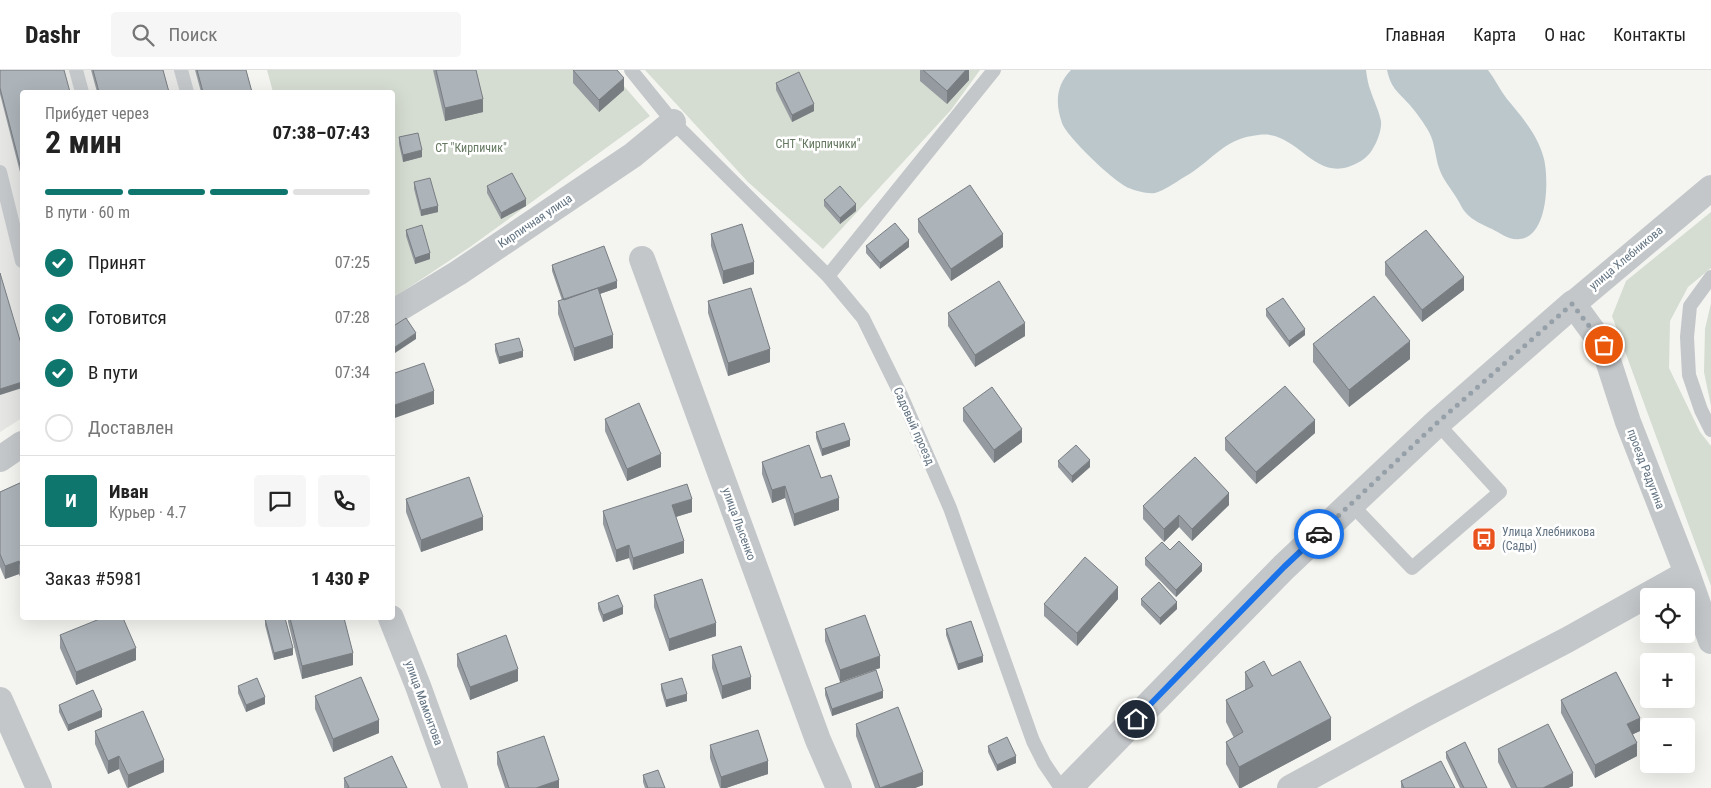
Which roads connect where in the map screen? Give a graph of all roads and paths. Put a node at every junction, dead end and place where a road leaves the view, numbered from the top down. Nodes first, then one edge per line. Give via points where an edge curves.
1 (76, 70) edge
2 (181, 70) edge
3 (632, 70) edge
4 (994, 70) edge
5 (81, 90) edge
6 (186, 90) edge
7 (673, 122) junction
8 (0, 172) edge
9 (1711, 188) edge
10 (20, 253) edge
11 (642, 260) dead end
12 (828, 276) junction
13 (1711, 277) edge
14 (1572, 304) junction
15 (395, 311) edge
16 (1437, 423) junction
17 (1711, 430) edge
18 (20, 445) edge
19 (0, 459) edge
20 (1351, 504) junction
21 (1687, 573) junction
22 (392, 620) edge
23 (1711, 641) edge
24 (0, 700) edge
25 (38, 788) edge
26 (455, 788) edge
27 (839, 788) edge
28 (1061, 788) edge
29 (1068, 788) edge
30 (1290, 788) edge

1 - 5 lane
2 - 6 lane
3 - 7 lane, Садовый проезд
4 - 12 lane
7 - 12 lane, Садовый проезд
7 - 15 street, Кирпичная улица via 633,156
8 - 10 lane
9 - 14 street, улица Хлебникова
11 - 27 street, улица Лысенко via 818,740
12 - 28 lane, Садовый проезд via 863,318 901,395 950,508 1033,741
13 - 17 lane via 1690,306 1687,338 1689,375
14 - 16 street, улица Хлебникова
14 - 21 street, проезд Радугина via 1604,345 1628,422
16 - 20 street, улица Хлебникова
16 - 20 lane via 1500,492 1412,568
18 - 19 street
20 - 29 street, улица Хлебникова via 1284,567
21 - 23 street, проезд Радугина
21 - 30 street
22 - 26 street, улица Мамонтова
24 - 25 street

